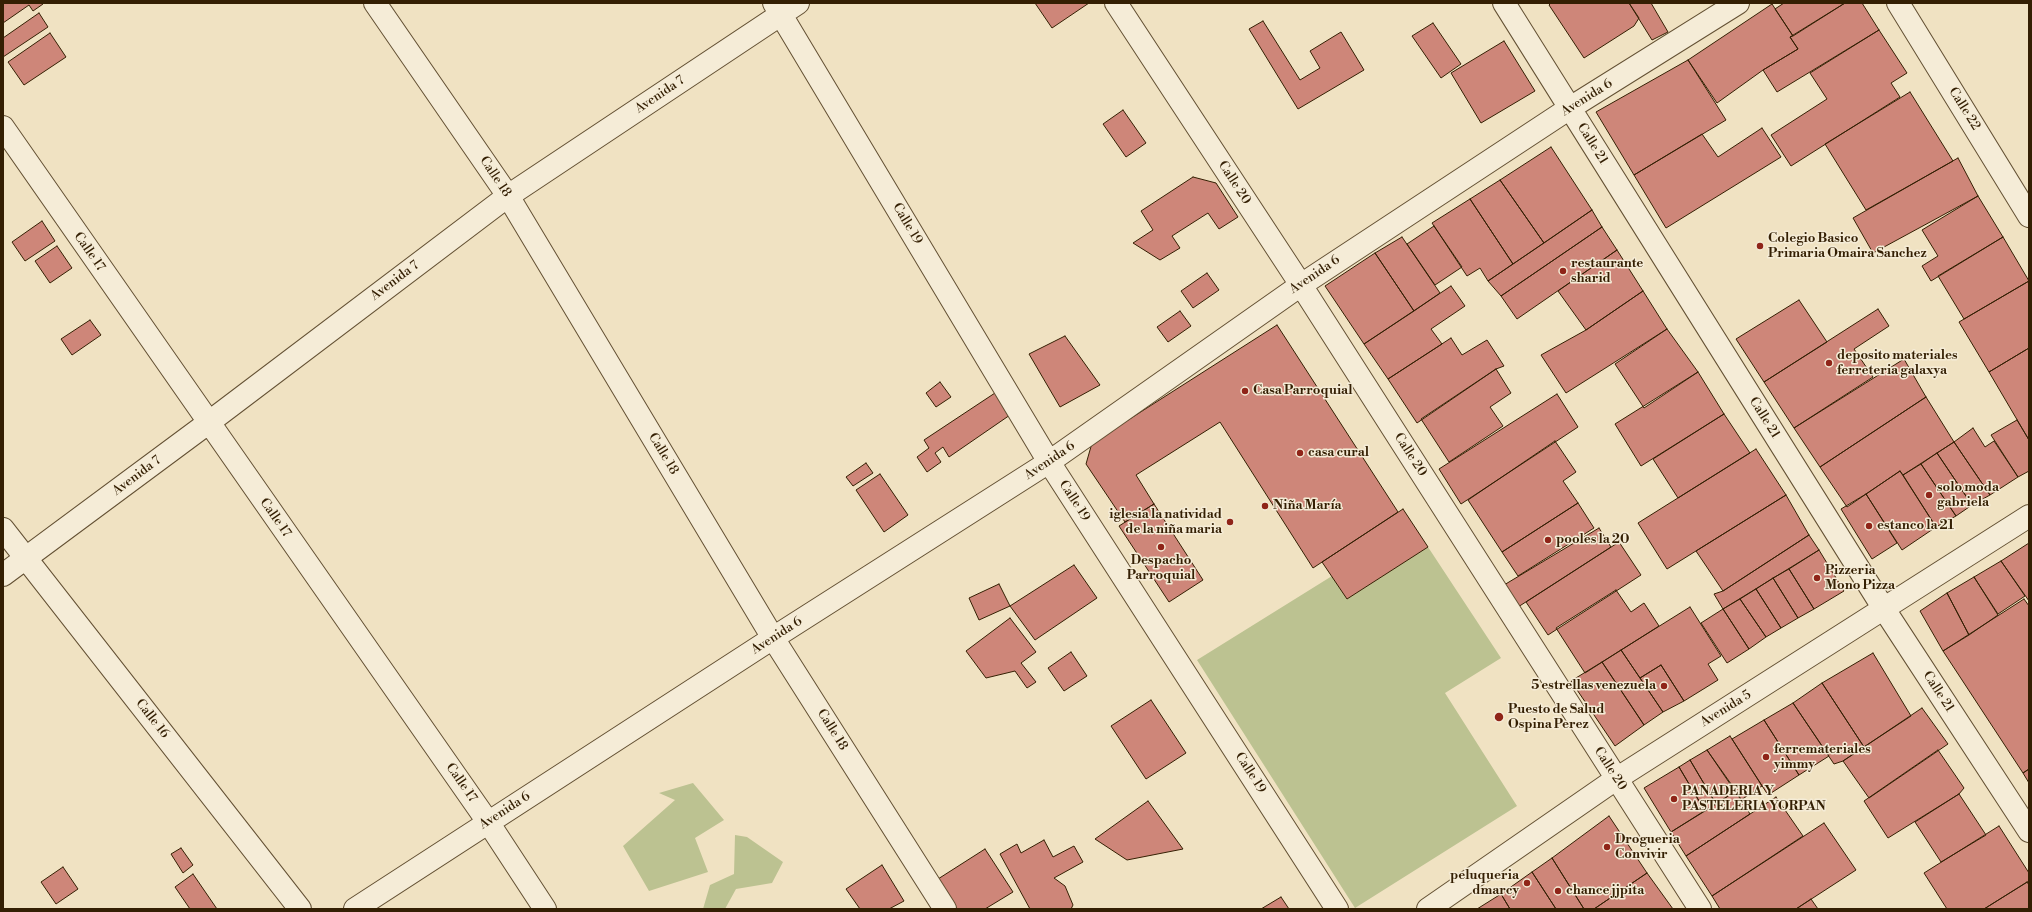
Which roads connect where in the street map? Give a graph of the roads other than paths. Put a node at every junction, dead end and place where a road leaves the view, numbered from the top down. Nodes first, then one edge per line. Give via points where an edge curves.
1 (375, 3) edge
2 (1116, 3) edge
3 (1504, 3) edge
4 (1738, 3) edge
5 (1898, 3) edge
6 (785, 7) edge
7 (1570, 108) junction
8 (3, 127) edge
9 (508, 196) junction
10 (2029, 216) edge
11 (1301, 285) junction
12 (208, 423) junction
13 (1049, 462) junction
14 (2029, 516) edge
15 (3, 529) edge
16 (27, 558) junction
17 (3, 575) edge
18 (1884, 609) junction
19 (773, 638) junction
20 (1616, 779) junction
21 (488, 822) junction
22 (2029, 831) edge
23 (300, 909) edge
24 (355, 909) edge
25 (545, 909) edge
26 (945, 909) edge
27 (1337, 909) edge
28 (1428, 909) edge
29 (1700, 909) edge

1 - 9 street, Calle 18
2 - 11 street, Calle 20
3 - 7 street, Calle 21
4 - 7 street, Avenida 6
5 - 10 street, Calle 22
6 - 9 street, Avenida 7
6 - 13 street, Calle 19
7 - 11 street, Avenida 6
7 - 18 street, Calle 21
8 - 12 street, Calle 17
9 - 12 street, Avenida 7
9 - 19 street, Calle 18
11 - 13 street, Avenida 6
11 - 20 street, Calle 20
12 - 16 street, Avenida 7
12 - 21 street, Calle 17
13 - 19 street, Avenida 6
13 - 27 street, Calle 19
14 - 18 street, Avenida 5
15 - 16 street, Calle 16
16 - 17 street, Avenida 7
16 - 23 street, Calle 16
18 - 20 street, Avenida 5
18 - 22 street, Calle 21
19 - 21 street, Avenida 6
19 - 26 street, Calle 18
20 - 28 street, Avenida 5
20 - 29 street, Calle 20
21 - 24 street, Avenida 6
21 - 25 street, Calle 17

